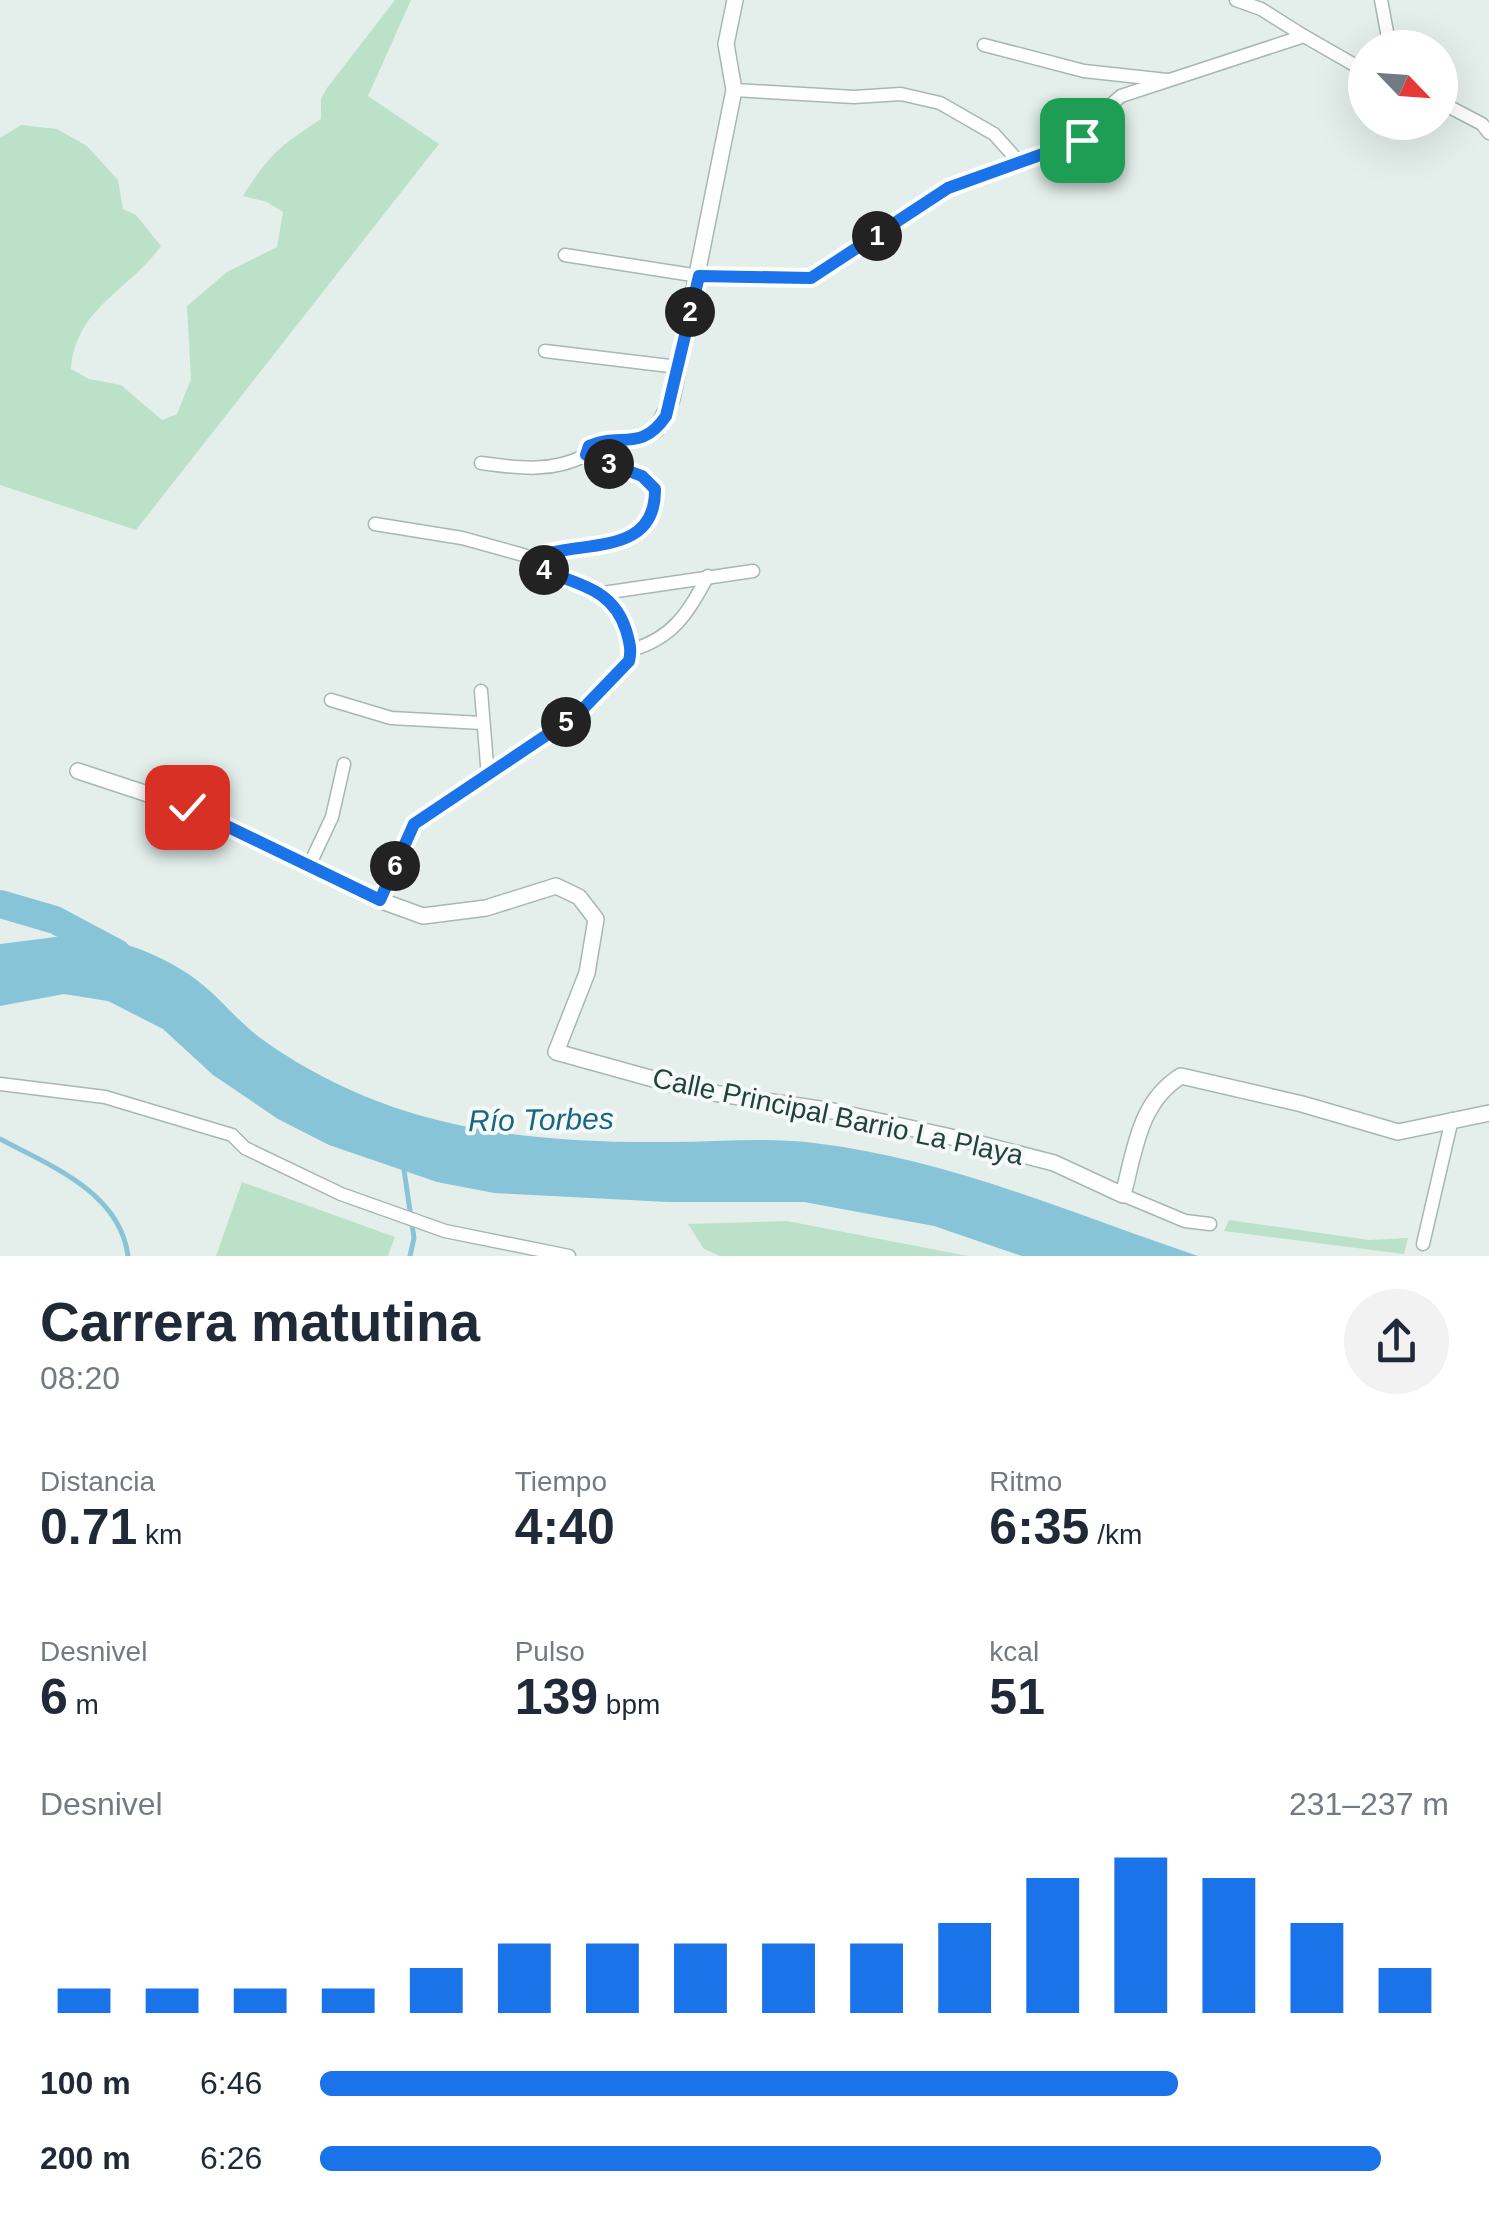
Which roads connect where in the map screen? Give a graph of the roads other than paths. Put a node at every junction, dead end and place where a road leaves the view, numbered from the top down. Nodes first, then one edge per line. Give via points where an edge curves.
1 (735, 0) edge
2 (1236, 0) edge
3 (1381, 0) edge
4 (1387, 30) edge
5 (1304, 36) junction
6 (984, 45) dead end
7 (1348, 61) edge
8 (1176, 81) junction
9 (734, 90) junction
10 (1458, 111) edge
11 (1489, 133) edge
12 (1019, 162) junction
13 (565, 255) dead end
14 (699, 276) junction
15 (545, 351) dead end
16 (678, 367) junction
17 (586, 455) junction
18 (480, 463) dead end
19 (376, 524) dead end
20 (534, 558) junction
21 (753, 571) dead end
22 (708, 576) junction
23 (603, 593) junction
24 (632, 650) junction
25 (481, 691) dead end
26 (332, 700) dead end
27 (482, 724) junction
28 (344, 764) dead end
29 (78, 771) dead end
30 (488, 777) junction
31 (309, 866) junction
32 (380, 900) junction
33 (0, 1084) edge
34 (1489, 1112) edge
35 (1452, 1119) junction
36 (1123, 1195) junction
37 (1210, 1224) dead end
38 (1423, 1244) dead end
39 (569, 1256) edge

1 - 9 street via 726,44
2 - 5 street
3 - 4 street
5 - 7 street
5 - 8 street
6 - 8 street via 1084,71
8 - 12 street via 1121,96 1082,140
9 - 12 street via 901,94 940,103 994,134
9 - 14 street
10 - 11 street
12 - 14 street via 948,188 811,278
13 - 14 street
14 - 16 street
15 - 16 street
16 - 17 street via 656,430 624,443 597,442
17 - 18 street via 530,469
17 - 20 street via 642,476 655,489 655,506 636,535 606,547 573,546
19 - 20 street
20 - 23 street via 539,568
21 - 22 street
22 - 23 street
22 - 24 street via 683,621 654,644
23 - 24 street via 614,603
24 - 30 street via 578,714
25 - 27 street
26 - 27 street via 391,718
27 - 30 street
28 - 31 street via 332,817
29 - 31 street, Calle Principal Barrio La Playa via 187,807
30 - 32 street via 414,824
31 - 32 street, Calle Principal Barrio La Playa
32 - 36 street, Calle Principal Barrio La Playa via 423,916 455,914 556,886 579,897 596,919 587,973 556,1052 693,1090 969,1140 1054,1164
33 - 39 street via 106,1097 215,1130 341,1194 446,1230
34 - 35 street
35 - 36 street via 1381,1130 1181,1076 1158,1090 1140,1126
35 - 38 street
36 - 37 street

